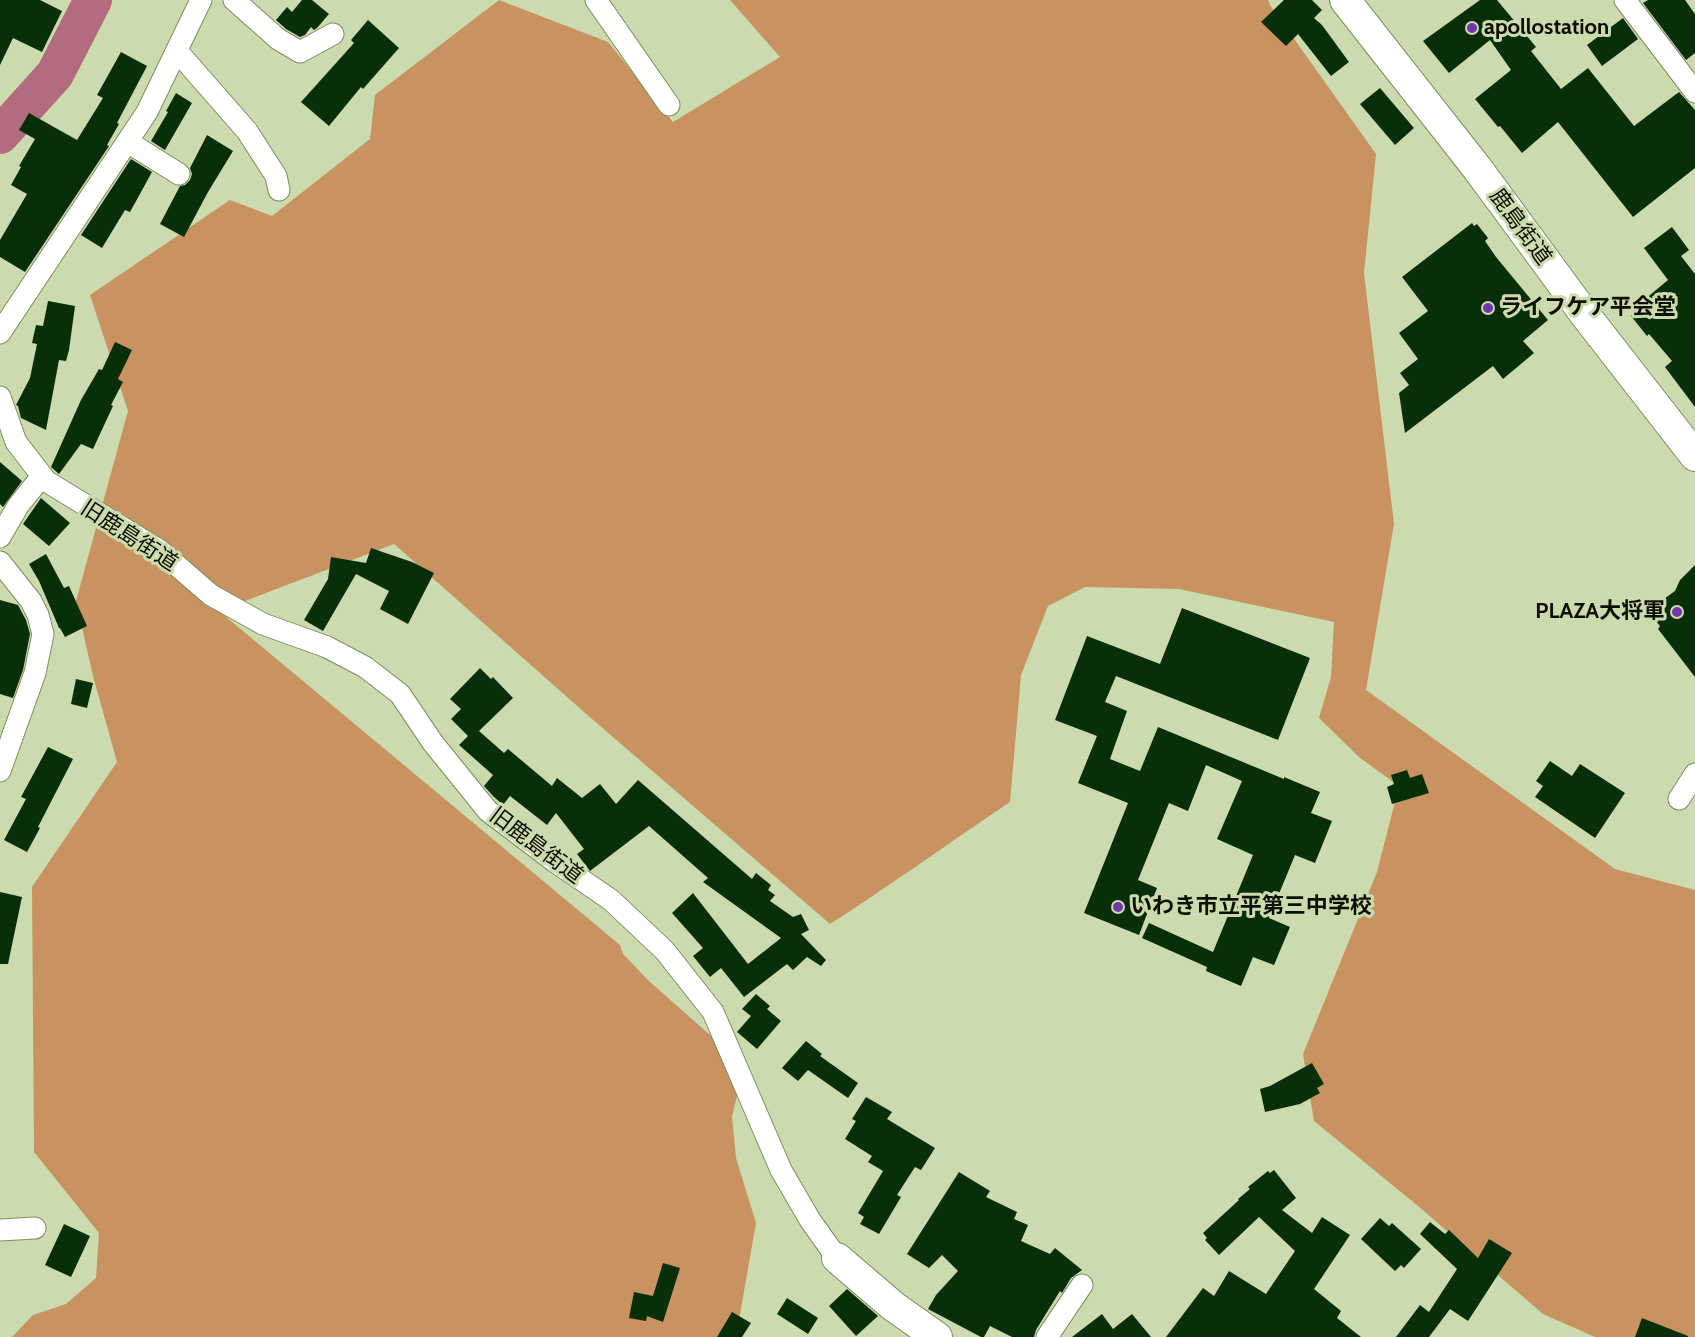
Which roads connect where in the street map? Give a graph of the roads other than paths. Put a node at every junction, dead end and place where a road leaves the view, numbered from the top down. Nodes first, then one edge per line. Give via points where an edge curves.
1 (201, 0) edge
2 (234, 0) edge
3 (596, 0) edge
4 (1345, 0) edge
5 (1625, 0) edge
6 (333, 33) dead end
7 (177, 51) junction
8 (1695, 92) edge
9 (669, 105) dead end
10 (128, 142) junction
11 (179, 174) dead end
12 (279, 190) dead end
13 (0, 333) edge
14 (0, 396) edge
15 (1691, 442) edge
16 (42, 476) junction
17 (0, 537) edge
18 (0, 562) edge
19 (0, 771) edge
20 (1695, 774) edge
21 (1679, 799) dead end
22 (35, 1228) dead end
23 (0, 1230) edge
24 (837, 1258) joint
25 (1082, 1285) dead end
26 (937, 1337) edge
27 (1047, 1337) edge

1 - 7 street
2 - 6 street via 278,39 300,52
3 - 9 street
4 - 15 street, 鹿島街道 via 1586,316
5 - 8 street
7 - 10 street
7 - 12 street via 247,131 276,176
10 - 11 street
10 - 13 street
14 - 16 street, 旧鹿島街道 via 16,442
16 - 17 street
16 - 24 street, 旧鹿島街道 via 159,550 211,595 263,624 327,647 366,667 400,694 433,743 488,811 611,900 665,951 713,1012 781,1170
18 - 19 street via 31,601 43,634 35,673
20 - 21 street
22 - 23 street
24 - 26 street, 旧鹿島街道
25 - 27 street

